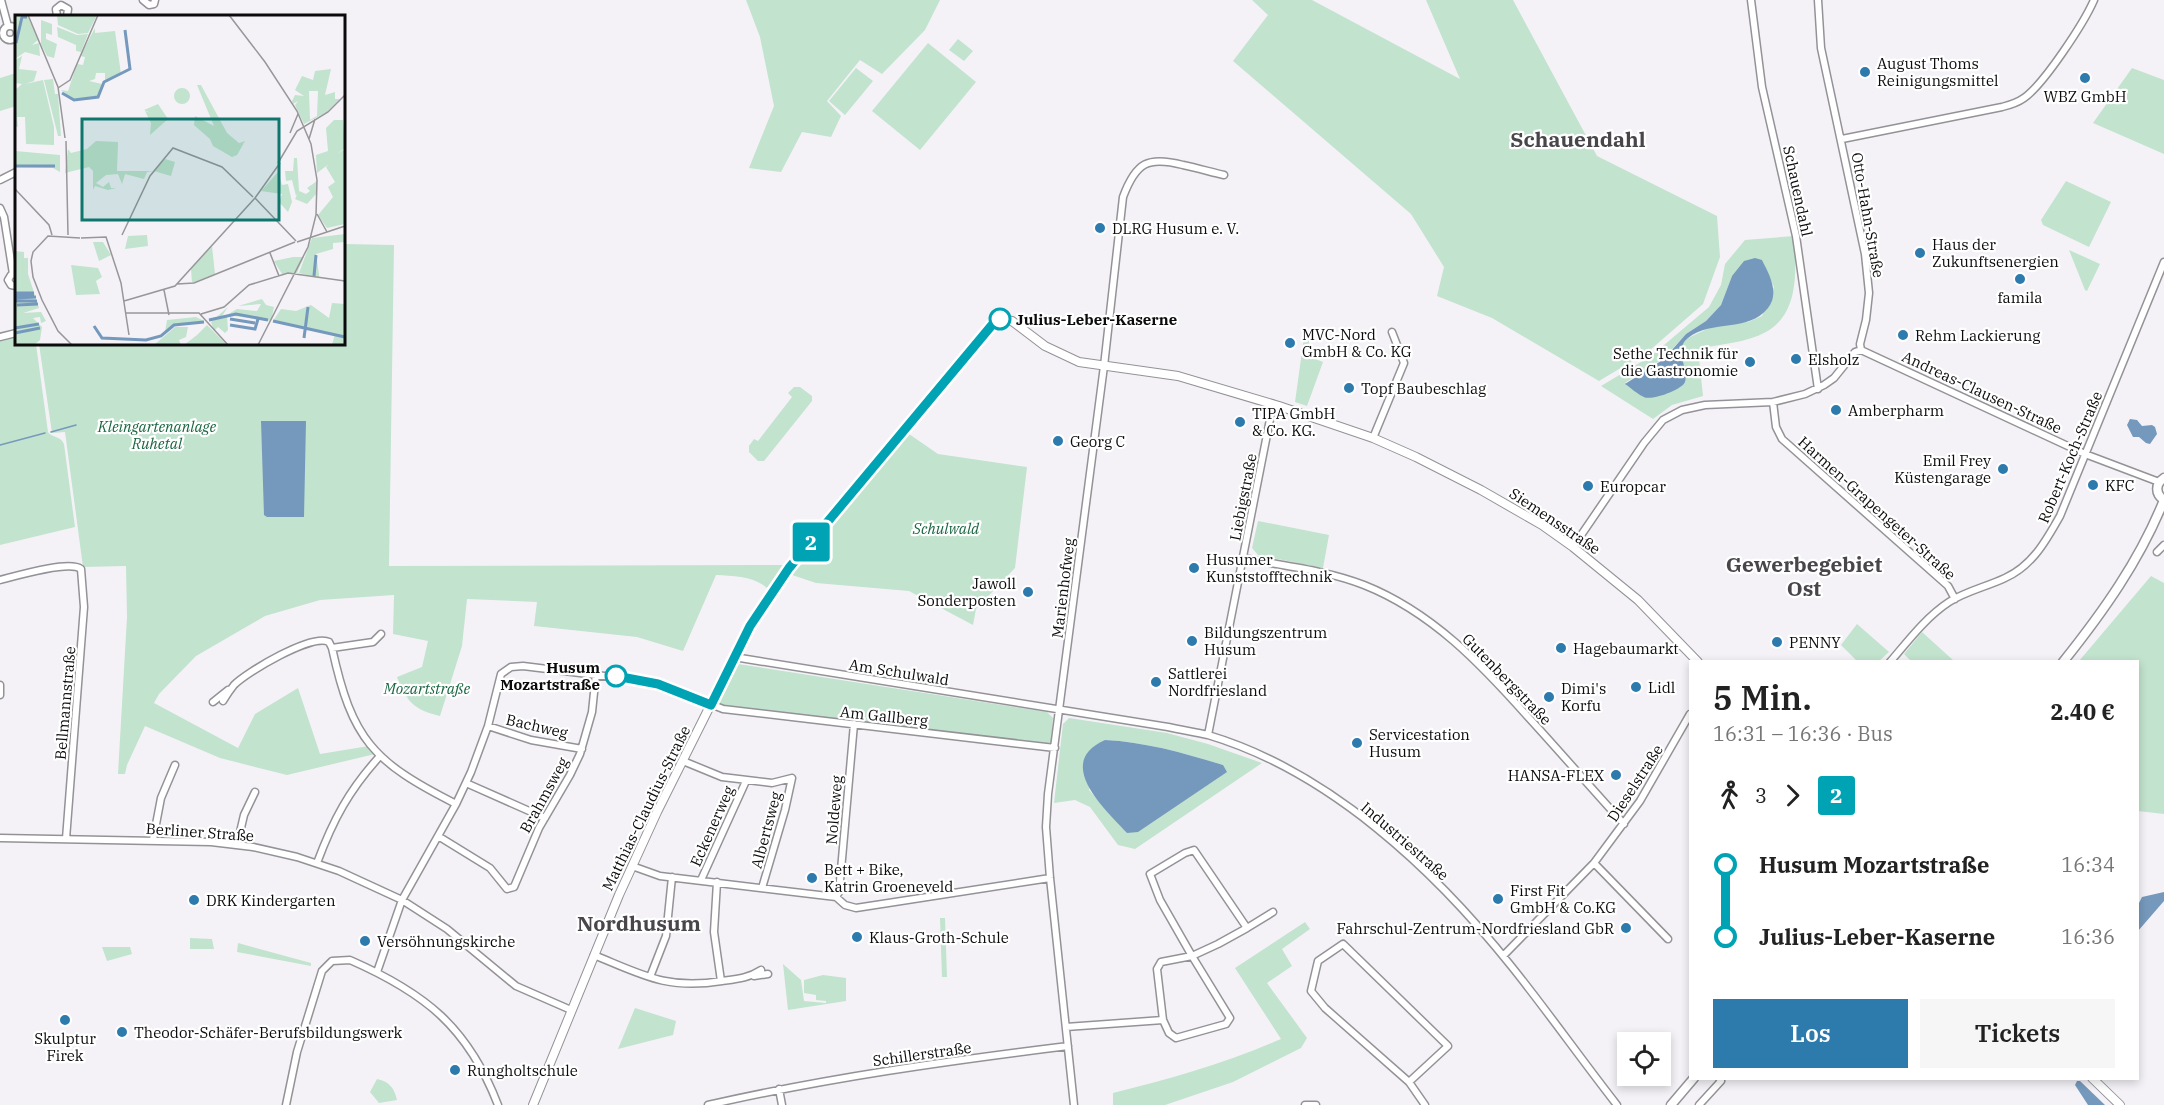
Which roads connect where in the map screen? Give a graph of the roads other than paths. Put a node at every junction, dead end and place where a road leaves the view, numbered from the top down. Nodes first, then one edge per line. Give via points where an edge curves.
1 (1, 0) edge
2 (143, 0) edge
3 (155, 0) edge
4 (1751, 0) edge
5 (1818, 0) edge
6 (2094, 0) edge
7 (61, 3) edge
8 (68, 15) edge
9 (8, 27) dead end
10 (1842, 139) junction
11 (15, 172) edge
12 (1224, 175) dead end
13 (0, 180) edge
14 (0, 208) edge
15 (2164, 262) edge
16 (15, 274) edge
17 (15, 286) edge
18 (1000, 319) joint
19 (1392, 332) dead end
20 (15, 333) edge
21 (0, 337) edge
22 (1861, 350) junction
23 (1104, 366) junction
24 (1818, 389) junction
25 (1773, 402) junction
26 (1274, 404) junction
27 (1373, 438) junction
28 (2085, 454) junction
29 (2162, 480) edge
30 (2164, 500) edge
31 (2164, 545) edge
32 (1573, 547) junction
33 (2157, 552) dead end
34 (1243, 558) junction
35 (0, 580) edge
36 (1954, 599) junction
37 (381, 634) dead end
38 (332, 648) junction
39 (734, 657) junction
40 (1696, 660) edge
41 (1892, 660) edge
42 (2064, 660) edge
43 (596, 673) junction
44 (0, 685) edge
45 (233, 686) junction
46 (0, 695) edge
47 (223, 701) dead end
48 (213, 702) dead end
49 (711, 705) junction
50 (1060, 710) junction
51 (1689, 716) edge
52 (854, 724) junction
53 (488, 726) junction
54 (1208, 735) junction
55 (1055, 748) junction
56 (582, 749) junction
57 (380, 756) junction
58 (683, 761) junction
59 (175, 765) dead end
60 (746, 780) junction
61 (466, 783) junction
62 (255, 792) dead end
63 (456, 804) junction
64 (545, 818) junction
65 (1623, 824) junction
66 (438, 836) junction
67 (0, 838) edge
68 (66, 839) junction
69 (153, 840) junction
70 (237, 845) junction
71 (317, 863) junction
72 (1594, 863) junction
73 (632, 866) junction
74 (672, 877) junction
75 (1050, 878) junction
76 (701, 880) junction
77 (717, 882) junction
78 (762, 888) junction
79 (836, 897) junction
80 (402, 900) junction
81 (1273, 912) dead end
82 (1247, 928) junction
83 (1668, 939) dead end
84 (594, 955) junction
85 (1192, 956) junction
86 (1503, 956) junction
87 (761, 970) dead end
88 (377, 972) junction
89 (768, 974) dead end
90 (650, 977) junction
91 (751, 977) junction
92 (721, 981) junction
93 (571, 1010) junction
94 (1163, 1020) junction
95 (1066, 1027) junction
96 (1068, 1046) junction
97 (1692, 1080) edge
98 (1720, 1080) edge
99 (2094, 1080) edge
100 (1409, 1082) junction
101 (779, 1089) junction
102 (736, 1102) edge
103 (536, 1104) edge
104 (286, 1105) edge
105 (498, 1105) edge
106 (708, 1105) edge
107 (782, 1105) edge
108 (1074, 1105) edge
109 (1305, 1105) edge
110 (1316, 1105) edge
111 (1425, 1105) edge
112 (1617, 1105) edge
113 (1671, 1105) edge
114 (1700, 1105) edge
115 (2120, 1105) edge

1 - 9 street
2 - 3 street via 149,6
4 - 24 street, Schauendahl via 1762,87 1796,236
5 - 10 street, Otto-Hahn-Straße via 1821,48
6 - 10 street via 2041,81 2024,98 2002,107
7 - 8 street via 69,9
10 - 22 street, Otto-Hahn-Straße via 1869,293
11 - 13 street
12 - 23 street, Marienhofweg via 1163,160 1152,160 1135,173 1123,197
14 - 16 street
15 - 28 street, Robert-Koch-Straße
16 - 17 street via 9,278
18 - 23 street, Siemensstraße via 1012,321 1045,346 1079,362
18 - 39 street, Matthias-Claudius-Straße via 789,568
19 - 27 street via 1404,363
20 - 21 street
22 - 24 street
22 - 28 street, Andreas-Clausen-Straße
23 - 26 street, Siemensstraße via 1178,376
23 - 50 street, Marienhofweg
24 - 25 street
25 - 32 street via 1705,405 1682,410 1663,420
25 - 36 street, Harmen-Grapengeter-Straße via 1776,428 1782,439 1948,586
26 - 27 street, Siemensstraße
26 - 34 street, Liebigstraße
27 - 32 street, Siemensstraße via 1481,490
28 - 29 street, Andreas-Clausen-Straße
28 - 36 street, Robert-Koch-Straße via 2060,516 2034,556 2013,574
29 - 30 main road via 2158,494
30 - 42 main road via 2150,533 2110,601
31 - 33 street
32 - 40 street, Siemensstraße via 1638,600
34 - 54 street, Liebigstraße
34 - 65 street, Gutenbergstraße via 1361,584 1415,611 1461,646 1489,674
35 - 68 street, Bellmannstraße via 72,566 81,569 84,607
36 - 41 street, Robert-Koch-Straße via 1932,616
37 - 38 street via 373,642
38 - 45 street via 322,639 296,648 263,664
38 - 57 street via 349,712
39 - 49 street, Matthias-Claudius-Straße
39 - 50 street, Am Schulwald
43 - 49 street via 658,684
43 - 53 street via 507,668 499,678
43 - 56 street, Brahmsweg via 592,712
44 - 46 street
45 - 47 street
45 - 48 street
49 - 52 street, Am Gallberg
49 - 58 street, Matthias-Claudius-Straße
50 - 54 street, Industriestraße
50 - 55 street, Marienhofweg
51 - 65 street, Dieselstraße
52 - 55 street, Am Gallberg
52 - 79 street, Noldeweg via 842,870
53 - 56 street, Bachweg via 539,742
53 - 61 street
54 - 86 street, Industriestraße via 1288,769 1368,822 1435,882
55 - 75 street, Marienhofweg via 1046,827
56 - 64 street, Brahmsweg
57 - 63 street via 410,780
57 - 71 street via 356,783 338,813
58 - 60 street via 722,777
58 - 73 street, Matthias-Claudius-Straße
59 - 69 street via 160,798
60 - 76 street, Eckenerweg
60 - 78 street, Albertsweg via 772,783 792,778
61 - 63 street
61 - 64 street
62 - 70 street via 244,815
63 - 66 street
64 - 66 street, Brahmsweg via 510,889 489,868
65 - 72 street, Dieselstraße
66 - 80 street
67 - 68 street, Berliner Straße
68 - 69 street, Berliner Straße
69 - 70 street, Berliner Straße
70 - 71 street, Berliner Straße
71 - 80 street, Berliner Straße
72 - 83 street
72 - 86 street, Dieselstraße
73 - 74 street
73 - 84 street, Matthias-Claudius-Straße
74 - 76 street
74 - 90 street via 666,936
75 - 79 street via 864,908 850,907
75 - 95 street, Marienhofweg
76 - 77 street
77 - 78 street
77 - 92 street via 714,932
78 - 79 street
80 - 88 street
80 - 93 street, Berliner Straße via 447,929 516,986
81 - 82 street
82 - 85 street
82 - 85 street via 1194,850 1185,853 1150,874
84 - 90 street
84 - 93 street, Matthias-Claudius-Straße
85 - 94 street via 1161,962 1157,969
85 - 94 street via 1230,1018 1226,1024 1176,1038 1168,1033
86 - 112 street, Industriestraße
87 - 91 street
88 - 104 street via 342,959 332,961 322,971 297,1052
88 - 105 street via 419,996 450,1024 479,1064
89 - 91 street
90 - 92 street via 688,985
91 - 92 street
93 - 103 street, Matthias-Claudius-Straße
94 - 95 street
95 - 96 street, Marienhofweg
96 - 101 street, Schillerstraße
96 - 108 street, Marienhofweg
97 - 113 main road
98 - 114 street
99 - 115 street
100 - 100 street via 1448,1046 1343,944 1318,961 1311,991
100 - 111 street
101 - 102 street, Schillerstraße
101 - 107 street
102 - 106 street, Schillerstraße
109 - 110 street

